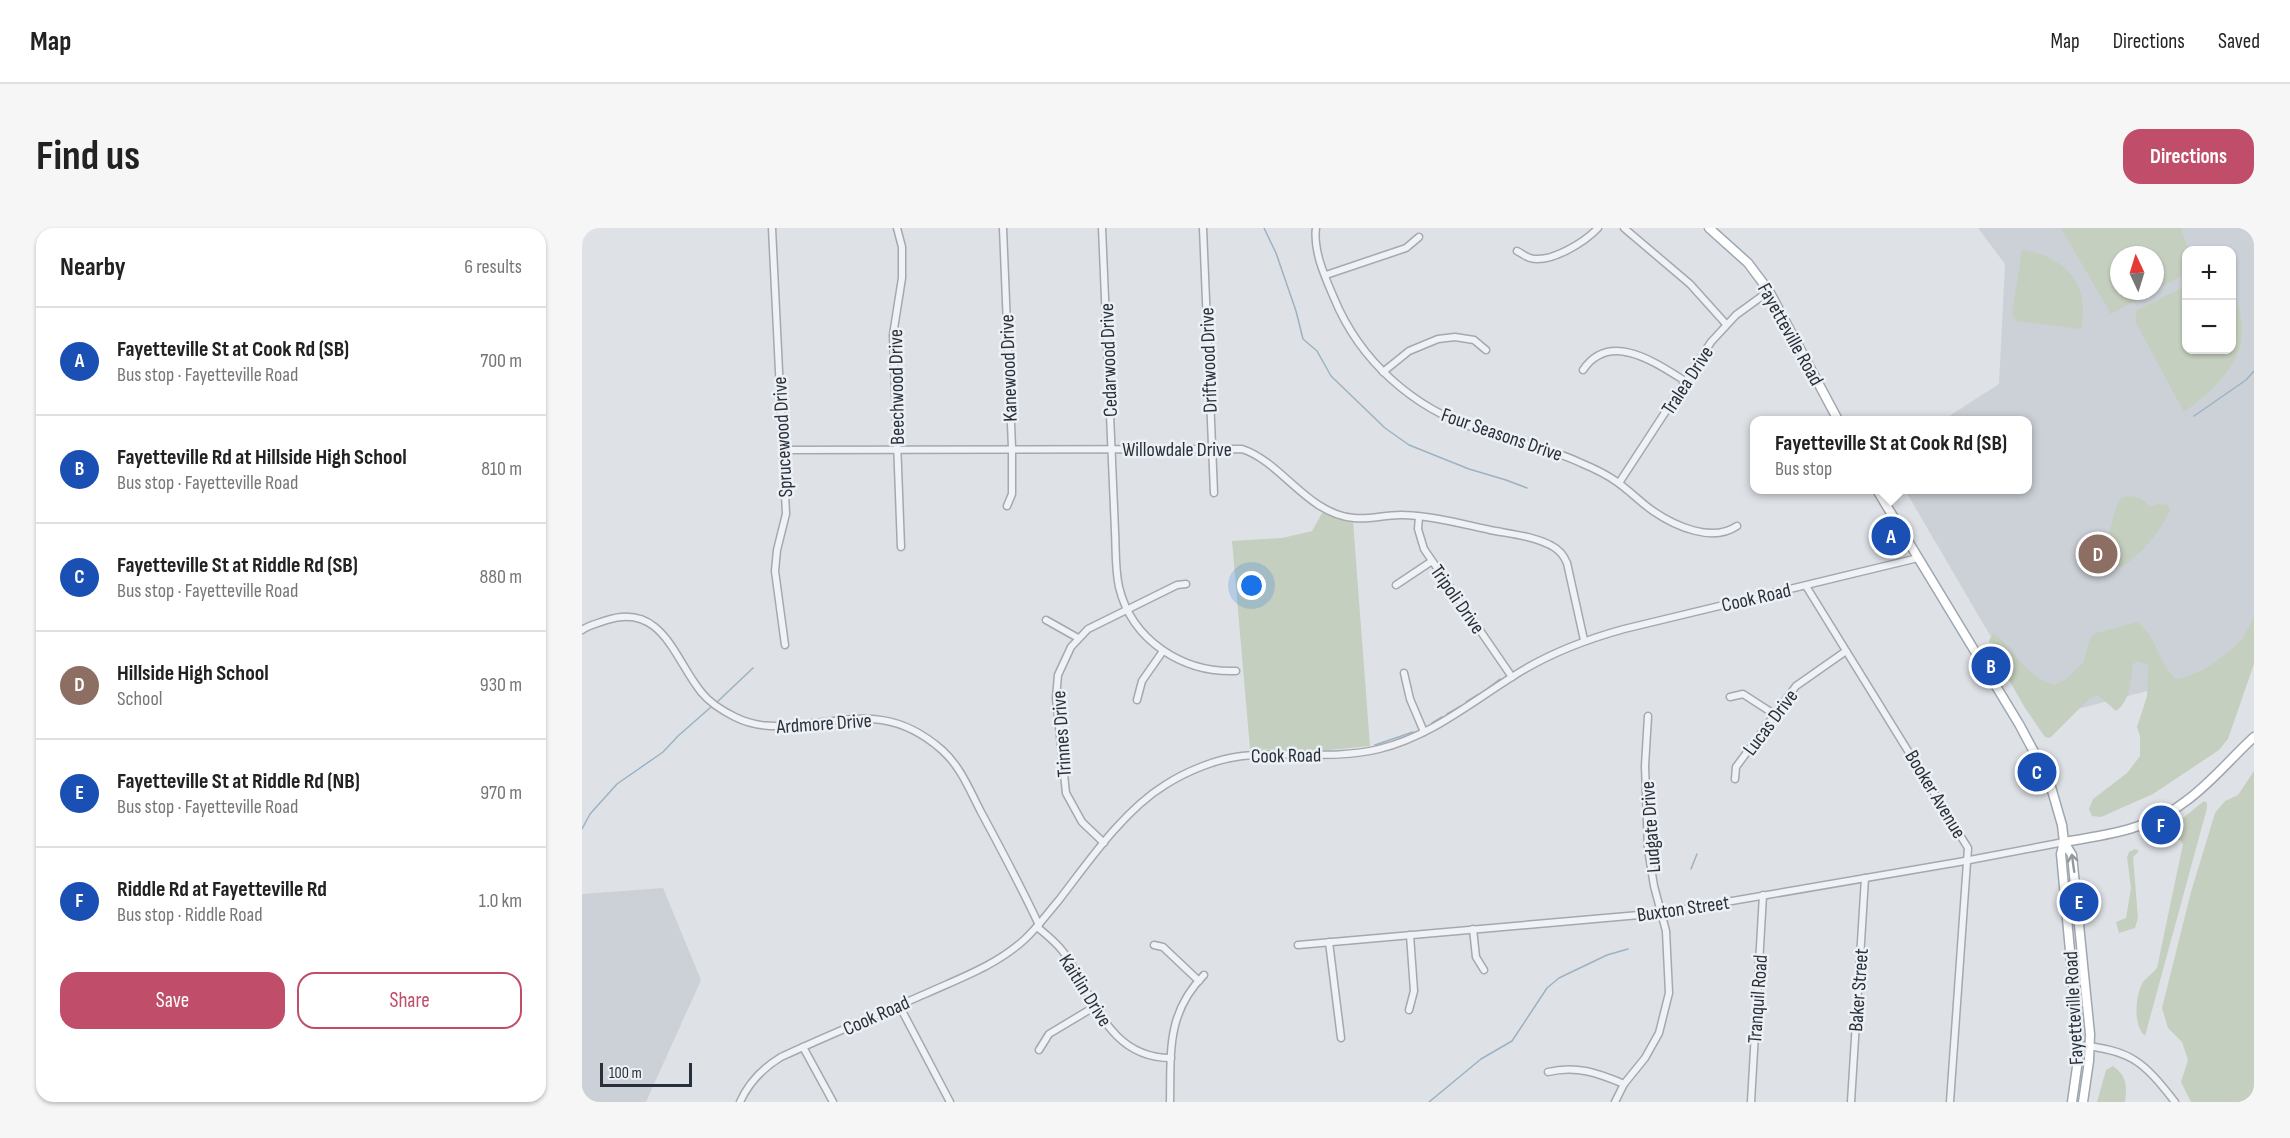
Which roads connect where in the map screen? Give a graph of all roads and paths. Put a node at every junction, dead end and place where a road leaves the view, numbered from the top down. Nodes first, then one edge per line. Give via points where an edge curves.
1 (772, 228) edge
2 (897, 228) edge
3 (1003, 228) edge
4 (1102, 228) edge
5 (1203, 228) edge
6 (1316, 228) edge
7 (1598, 228) edge
8 (1624, 228) edge
9 (1709, 228) edge
10 (1419, 237) dead end
11 (1517, 251) dead end
12 (1326, 275) junction
13 (1769, 291) junction
14 (1726, 324) junction
15 (1486, 350) dead end
16 (1583, 370) dead end
17 (1383, 372) junction
18 (1685, 381) junction
19 (1836, 416) edge
20 (1212, 448) junction
21 (1011, 449) junction
22 (1112, 449) junction
23 (783, 450) junction
24 (897, 450) junction
25 (1619, 483) junction
26 (1214, 493) dead end
27 (1880, 494) edge
28 (1006, 506) dead end
29 (1419, 517) junction
30 (1737, 526) dead end
31 (902, 547) dead end
32 (1918, 558) junction
33 (1432, 561) junction
34 (1186, 584) dead end
35 (1396, 585) dead end
36 (1806, 585) junction
37 (1128, 609) junction
38 (1046, 620) dead end
39 (582, 630) edge
40 (1078, 638) junction
41 (1584, 640) junction
42 (784, 645) dead end
43 (1163, 651) junction
44 (1846, 651) junction
45 (1236, 671) dead end
46 (1404, 673) dead end
47 (1512, 677) junction
48 (1730, 697) dead end
49 (1137, 700) dead end
50 (1774, 714) junction
51 (1648, 716) dead end
52 (1424, 732) junction
53 (2254, 737) edge
54 (1735, 779) dead end
55 (2064, 842) junction
56 (1104, 843) junction
57 (1968, 860) junction
58 (1865, 878) junction
59 (1763, 896) junction
60 (1662, 913) junction
61 (1038, 926) junction
62 (1473, 929) junction
63 (1410, 935) junction
64 (1329, 942) junction
65 (1154, 945) dead end
66 (1298, 945) dead end
67 (1484, 970) dead end
68 (899, 1005) junction
69 (1094, 1006) junction
70 (1409, 1010) dead end
71 (1341, 1038) dead end
72 (2078, 1045) junction
73 (2090, 1046) junction
74 (803, 1047) junction
75 (1039, 1050) dead end
76 (1171, 1058) junction
77 (1548, 1072) dead end
78 (1624, 1084) junction
79 (740, 1102) edge
80 (833, 1102) edge
81 (950, 1102) edge
82 (1170, 1102) edge
83 (1615, 1102) edge
84 (1751, 1102) edge
85 (1851, 1102) edge
86 (1950, 1102) edge
87 (2072, 1102) edge
88 (2083, 1102) edge
89 (2175, 1102) edge

1 - 23 street, Sprucewood Drive
2 - 24 street, Beechwood Drive via 903,261 893,335
3 - 21 street, Kanewood Drive
4 - 22 street, Cedarwood Drive
5 - 20 street, Driftwood Drive
6 - 12 street, Four Seasons Drive via 1317,250
7 - 11 street via 1579,244 1550,256 1530,258
8 - 14 street via 1690,284
9 - 13 main road, Fayetteville Road via 1748,263
10 - 12 street via 1406,248
12 - 17 street, Four Seasons Drive via 1347,324
13 - 14 street, Tralea Drive
13 - 19 main road, Fayetteville Road
14 - 18 street, Tralea Drive
15 - 17 street via 1474,340 1438,339 1409,351
16 - 18 street via 1600,355 1625,352 1653,361
17 - 25 street, Four Seasons Drive via 1443,416 1572,458
18 - 25 street, Tralea Drive
20 - 22 street, Willowdale Drive
20 - 26 street, Driftwood Drive
20 - 29 street, Willowdale Drive via 1242,449 1254,454 1319,506 1337,514 1354,518
21 - 22 street, Willowdale Drive
21 - 24 street, Willowdale Drive
21 - 28 street, Kanewood Drive via 1012,494
22 - 37 street, Cedarwood Drive via 1117,573
23 - 24 street, Willowdale Drive
23 - 42 street, Sprucewood Drive via 786,514 775,571
24 - 31 street, Beechwood Drive
25 - 30 street, Four Seasons Drive via 1676,524 1715,533
27 - 32 main road, Fayetteville Road
29 - 33 street, Tripoli Drive via 1420,540
29 - 41 street, Willowdale Drive via 1523,537 1557,549 1570,570
32 - 36 street, Cook Road
32 - 55 main road, Fayetteville Road via 2038,757 2057,801
33 - 35 street
33 - 47 street, Tripoli Drive
34 - 37 street, Trinnes Drive
36 - 41 street, Cook Road
36 - 44 street, Booker Avenue
37 - 40 street, Trinnes Drive via 1099,622
37 - 43 street, Cedarwood Drive via 1141,630
38 - 40 street
39 - 61 street, Ardmore Drive via 623,616 656,627 703,694 721,709 752,724 782,726 867,717 889,720 928,740 958,769
40 - 56 street, Trinnes Drive via 1062,663 1056,686 1064,782 1075,813
41 - 47 street, Cook Road
43 - 45 street, Cedarwood Drive via 1198,668
43 - 49 street via 1148,672
44 - 50 street, Lucas Drive via 1796,686
44 - 57 street, Booker Avenue via 1966,843
46 - 52 street
47 - 52 street, Cook Road
48 - 50 street via 1743,694
50 - 54 street, Lucas Drive via 1736,767
51 - 60 street, Ludgate Drive via 1648,849
52 - 56 street, Cook Road via 1363,752 1253,755 1222,760 1181,776 1152,794 1134,808
53 - 55 main road via 2194,795 2170,812 2125,831
55 - 57 street, Buxton Street
55 - 72 main road, Fayetteville Road via 2061,854
73 -> 55 main road, Fayetteville Road via 2072,855
56 - 61 street, Cook Road
57 - 58 street, Buxton Street
57 - 86 street, Booker Avenue
58 - 59 street, Buxton Street
58 - 85 street, Baker Street
59 - 60 street, Buxton Street
59 - 84 street, Tranquil Road
60 - 62 street, Buxton Street
60 - 78 street, Ludgate Drive via 1668,956 1667,1008 1652,1046
61 - 68 street, Cook Road via 997,960
61 - 69 street, Kaitlin Drive via 1063,952
62 - 63 street, Buxton Street
62 - 67 street via 1476,957
63 - 64 street, Buxton Street
63 - 70 street via 1414,991
64 - 66 street, Buxton Street
64 - 71 street
65 - 76 street via 1202,978 1187,995 1175,1022
68 - 74 street, Cook Road
68 - 81 street
69 - 75 street via 1049,1034
69 - 76 street, Kaitlin Drive via 1128,1045 1146,1054
72 - 73 street
72 - 87 main road, Fayetteville Road
73 - 88 main road, Fayetteville Road
73 - 89 street via 2121,1052 2137,1060
74 - 79 street, Cook Road via 764,1068
74 - 80 street
76 - 82 street
77 - 78 street via 1579,1069
78 - 83 street, Ludgate Drive

